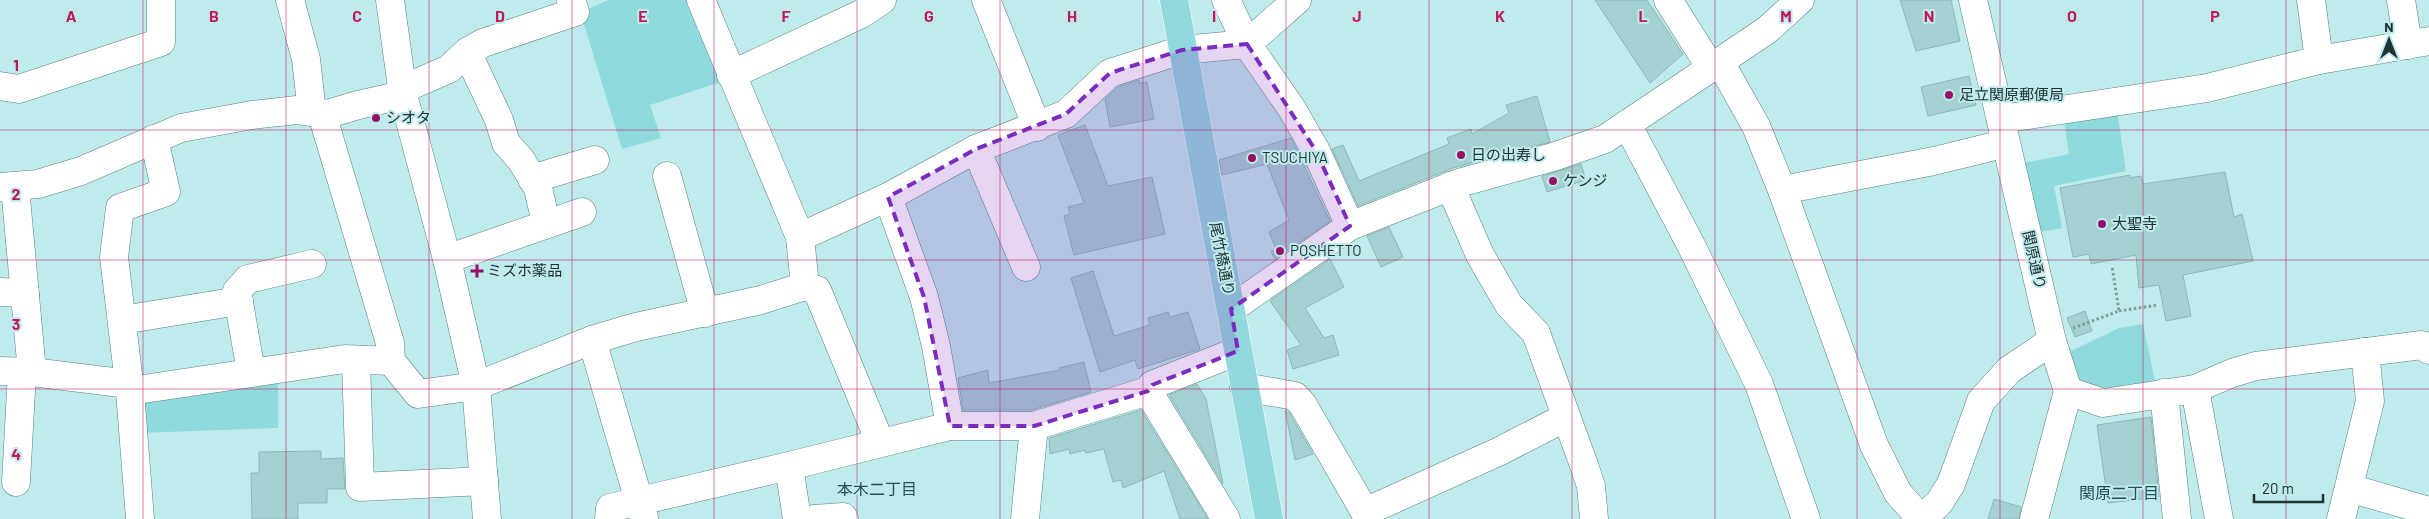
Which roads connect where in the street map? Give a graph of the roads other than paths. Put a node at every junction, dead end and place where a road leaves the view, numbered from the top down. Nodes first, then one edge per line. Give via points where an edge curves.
1 (161, 0) edge
2 (290, 0) edge
3 (390, 0) edge
4 (571, 0) edge
5 (701, 0) edge
6 (882, 0) edge
7 (986, 0) edge
8 (1174, 0) edge
9 (1226, 0) edge
10 (1297, 0) edge
11 (1668, 0) edge
12 (1800, 0) edge
13 (1973, 0) edge
14 (2312, 0) edge
15 (2400, 0) edge
16 (2418, 43) edge
17 (1247, 44) junction
18 (1182, 50) junction
19 (467, 52) junction
20 (2319, 60) junction
21 (1716, 65) junction
22 (731, 76) junction
23 (0, 86) edge
24 (403, 92) junction
25 (317, 113) junction
26 (2001, 119) junction
27 (1627, 124) junction
28 (1037, 127) junction
29 (154, 139) junction
30 (1999, 146) dead end
31 (976, 149) junction
32 (595, 160) dead end
33 (666, 176) dead end
34 (532, 179) junction
35 (1450, 186) junction
36 (8, 187) edge
37 (1782, 190) junction
38 (888, 197) junction
39 (582, 212) dead end
40 (546, 223) junction
41 (1350, 226) junction
42 (800, 237) junction
43 (447, 259) junction
44 (312, 264) dead end
45 (1026, 268) dead end
46 (806, 286) junction
47 (12, 292) edge
48 (239, 301) junction
49 (1231, 309) junction
50 (705, 313) junction
51 (122, 320) junction
52 (2061, 335) junction
53 (592, 340) junction
54 (2429, 350) edge
55 (1238, 351) junction
56 (2365, 352) junction
57 (356, 360) junction
58 (391, 361) junction
59 (18, 372) edge
60 (251, 372) junction
61 (476, 386) junction
62 (130, 387) junction
63 (1244, 388) junction
64 (2195, 389) junction
65 (1148, 391) junction
66 (2068, 391) junction
67 (2164, 393) junction
68 (1566, 417) junction
69 (950, 426) junction
70 (1034, 426) junction
71 (880, 442) junction
72 (789, 466) junction
73 (484, 481) junction
74 (16, 482) dead end
75 (2349, 488) junction
76 (641, 510) edge
77 (2429, 511) edge
78 (1367, 515) edge
79 (140, 519) edge
80 (487, 519) edge
81 (609, 519) edge
82 (797, 519) edge
83 (814, 519) edge
84 (844, 519) edge
85 (1025, 519) edge
86 (1226, 519) edge
87 (1268, 519) edge
88 (1594, 519) edge
89 (1806, 519) edge
90 (1921, 519) edge
91 (2034, 519) edge
92 (2177, 519) edge
93 (2219, 519) edge
94 (2341, 519) edge

1 - 23 street via 161,42 19,89
2 - 25 street
3 - 24 street
4 - 19 street via 575,12 483,43
5 - 22 street
6 - 22 street via 861,14
7 - 28 street
8 - 18 main road, 尾竹橋通り
9 - 17 street
10 - 17 street
11 - 21 street
12 - 21 street via 1767,30
13 - 26 street, 関原通り
14 - 20 street
15 - 16 street
16 - 20 street
17 - 18 street
17 - 41 street via 1292,109 1316,151
18 - 28 street via 1110,73 1066,114
18 - 49 main road, 尾竹橋通り
19 - 24 street via 449,69
19 - 34 street via 499,120 506,143
20 - 26 street via 2206,88
21 - 27 street
21 - 37 street via 1756,126
22 - 42 street
24 - 25 street via 328,114
24 - 43 street
25 - 29 street via 296,110 252,115 181,128
25 - 58 street via 390,343
26 - 52 street, 関原通り
27 - 35 street via 1588,145
27 - 89 street via 1759,384
28 - 31 street
29 - 36 street via 81,171 38,184
29 - 51 street via 166,192 120,208 114,257
30 - 37 street
31 - 38 street
31 - 45 street
32 - 34 street
33 - 50 street
34 - 40 street via 538,188
35 - 41 street
35 - 68 street via 1480,255 1510,305 1536,333
36 - 47 street
37 - 90 street via 1874,445 1894,487
38 - 42 street
38 - 69 street via 924,298
39 - 40 street
40 - 43 street via 524,234
41 - 49 street
42 - 46 street
43 - 61 street
44 - 48 street via 248,279 237,290
46 - 50 street
46 - 71 street via 817,290
47 - 59 street
48 - 51 street
48 - 60 street
49 - 55 main road, 尾竹橋通り
50 - 53 street
51 - 62 street
52 - 66 street, 関原通り
52 - 90 street via 2009,370 1981,401 1951,484 1939,502
53 - 61 street
53 - 76 street
54 - 56 street via 2422,345
55 - 63 main road, 尾竹橋通り
55 - 65 street via 1152,385
56 - 64 street via 2256,366
56 - 75 street via 2370,401
57 - 58 street
57 - 60 street
57 - 73 street via 360,487
58 - 61 street via 418,394
59 - 62 street
59 - 74 street
60 - 62 street
61 - 73 street
62 - 79 street
63 - 78 street via 1295,396
63 - 87 main road, 尾竹橋通り
64 - 67 street
64 - 93 street
65 - 70 street
65 - 86 street
66 - 67 street via 2103,403
66 - 91 street
67 - 92 street
68 - 78 street
68 - 88 street via 1591,486
69 - 70 street
69 - 71 street
70 - 85 street
71 - 72 street
72 - 76 street
72 - 82 street
73 - 80 street
75 - 77 street
75 - 94 street
76 - 81 street via 610,508
83 - 84 street

